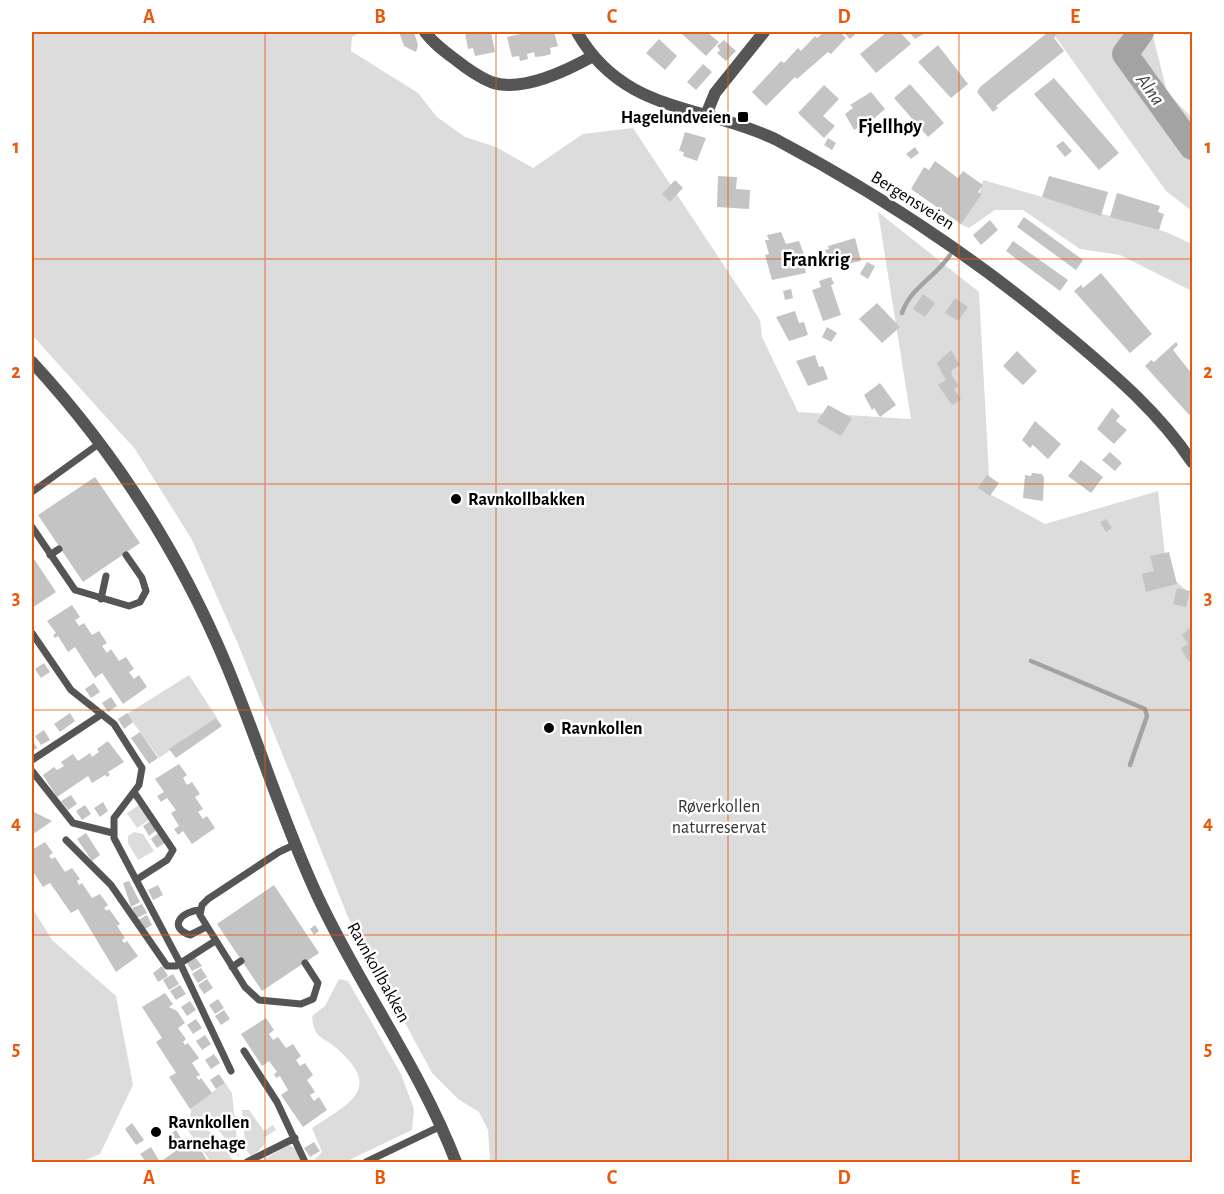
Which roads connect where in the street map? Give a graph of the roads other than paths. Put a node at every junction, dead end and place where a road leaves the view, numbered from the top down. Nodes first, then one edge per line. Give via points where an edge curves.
1 (425, 32) edge
2 (577, 32) edge
3 (764, 32) edge
4 (593, 56) junction
5 (706, 115) junction
6 (32, 362) edge
7 (100, 443) junction
8 (1192, 462) edge
9 (32, 492) edge
10 (32, 527) edge
11 (59, 549) dead end
12 (50, 555) junction
13 (126, 555) dead end
14 (106, 576) dead end
15 (101, 599) junction
16 (32, 633) edge
17 (102, 714) junction
18 (32, 760) edge
19 (32, 771) edge
20 (134, 792) junction
21 (112, 832) junction
22 (66, 840) dead end
23 (296, 844) junction
24 (136, 880) junction
25 (200, 910) junction
26 (206, 927) junction
27 (215, 941) junction
28 (241, 962) dead end
29 (180, 963) junction
30 (305, 963) dead end
31 (232, 967) junction
32 (244, 1051) dead end
33 (231, 1071) dead end
34 (441, 1126) junction
35 (295, 1138) junction
36 (247, 1162) edge
37 (305, 1162) edge
38 (366, 1162) edge
39 (456, 1162) edge

1 - 4 street via 463,65 493,82 546,78
2 - 4 street, Bergensveien
3 - 5 street via 716,93
4 - 5 street, Bergensveien via 626,86 654,100
5 - 8 street, Bergensveien via 783,142 940,238 1049,320 1124,384 1161,421
6 - 7 street, Ravnkollbakken
7 - 9 lane
7 - 23 street, Ravnkollbakken via 167,542 198,602
10 - 12 lane
11 - 12 lane
12 - 15 lane via 75,590
13 - 15 lane via 144,583 143,598 129,606
14 - 15 lane
16 - 17 lane via 71,690
17 - 18 lane
17 - 20 lane via 114,724 140,764 142,777
19 - 21 lane via 73,823
20 - 21 lane via 116,815
20 - 24 lane via 173,850 167,860
21 - 24 lane
22 - 29 lane via 111,885 166,965
23 - 25 lane via 208,899
23 - 34 street, Ravnkollbakken via 325,912
24 - 29 lane
25 - 26 lane
25 - 26 lane via 185,913 179,926 190,935
26 - 27 lane
27 - 29 lane
27 - 31 lane
28 - 31 lane
29 - 33 lane
30 - 31 lane via 318,988 313,999 301,1004 258,1000
32 - 35 lane
34 - 38 lane
34 - 39 street, Ravnkollbakken
35 - 36 lane
35 - 37 lane

